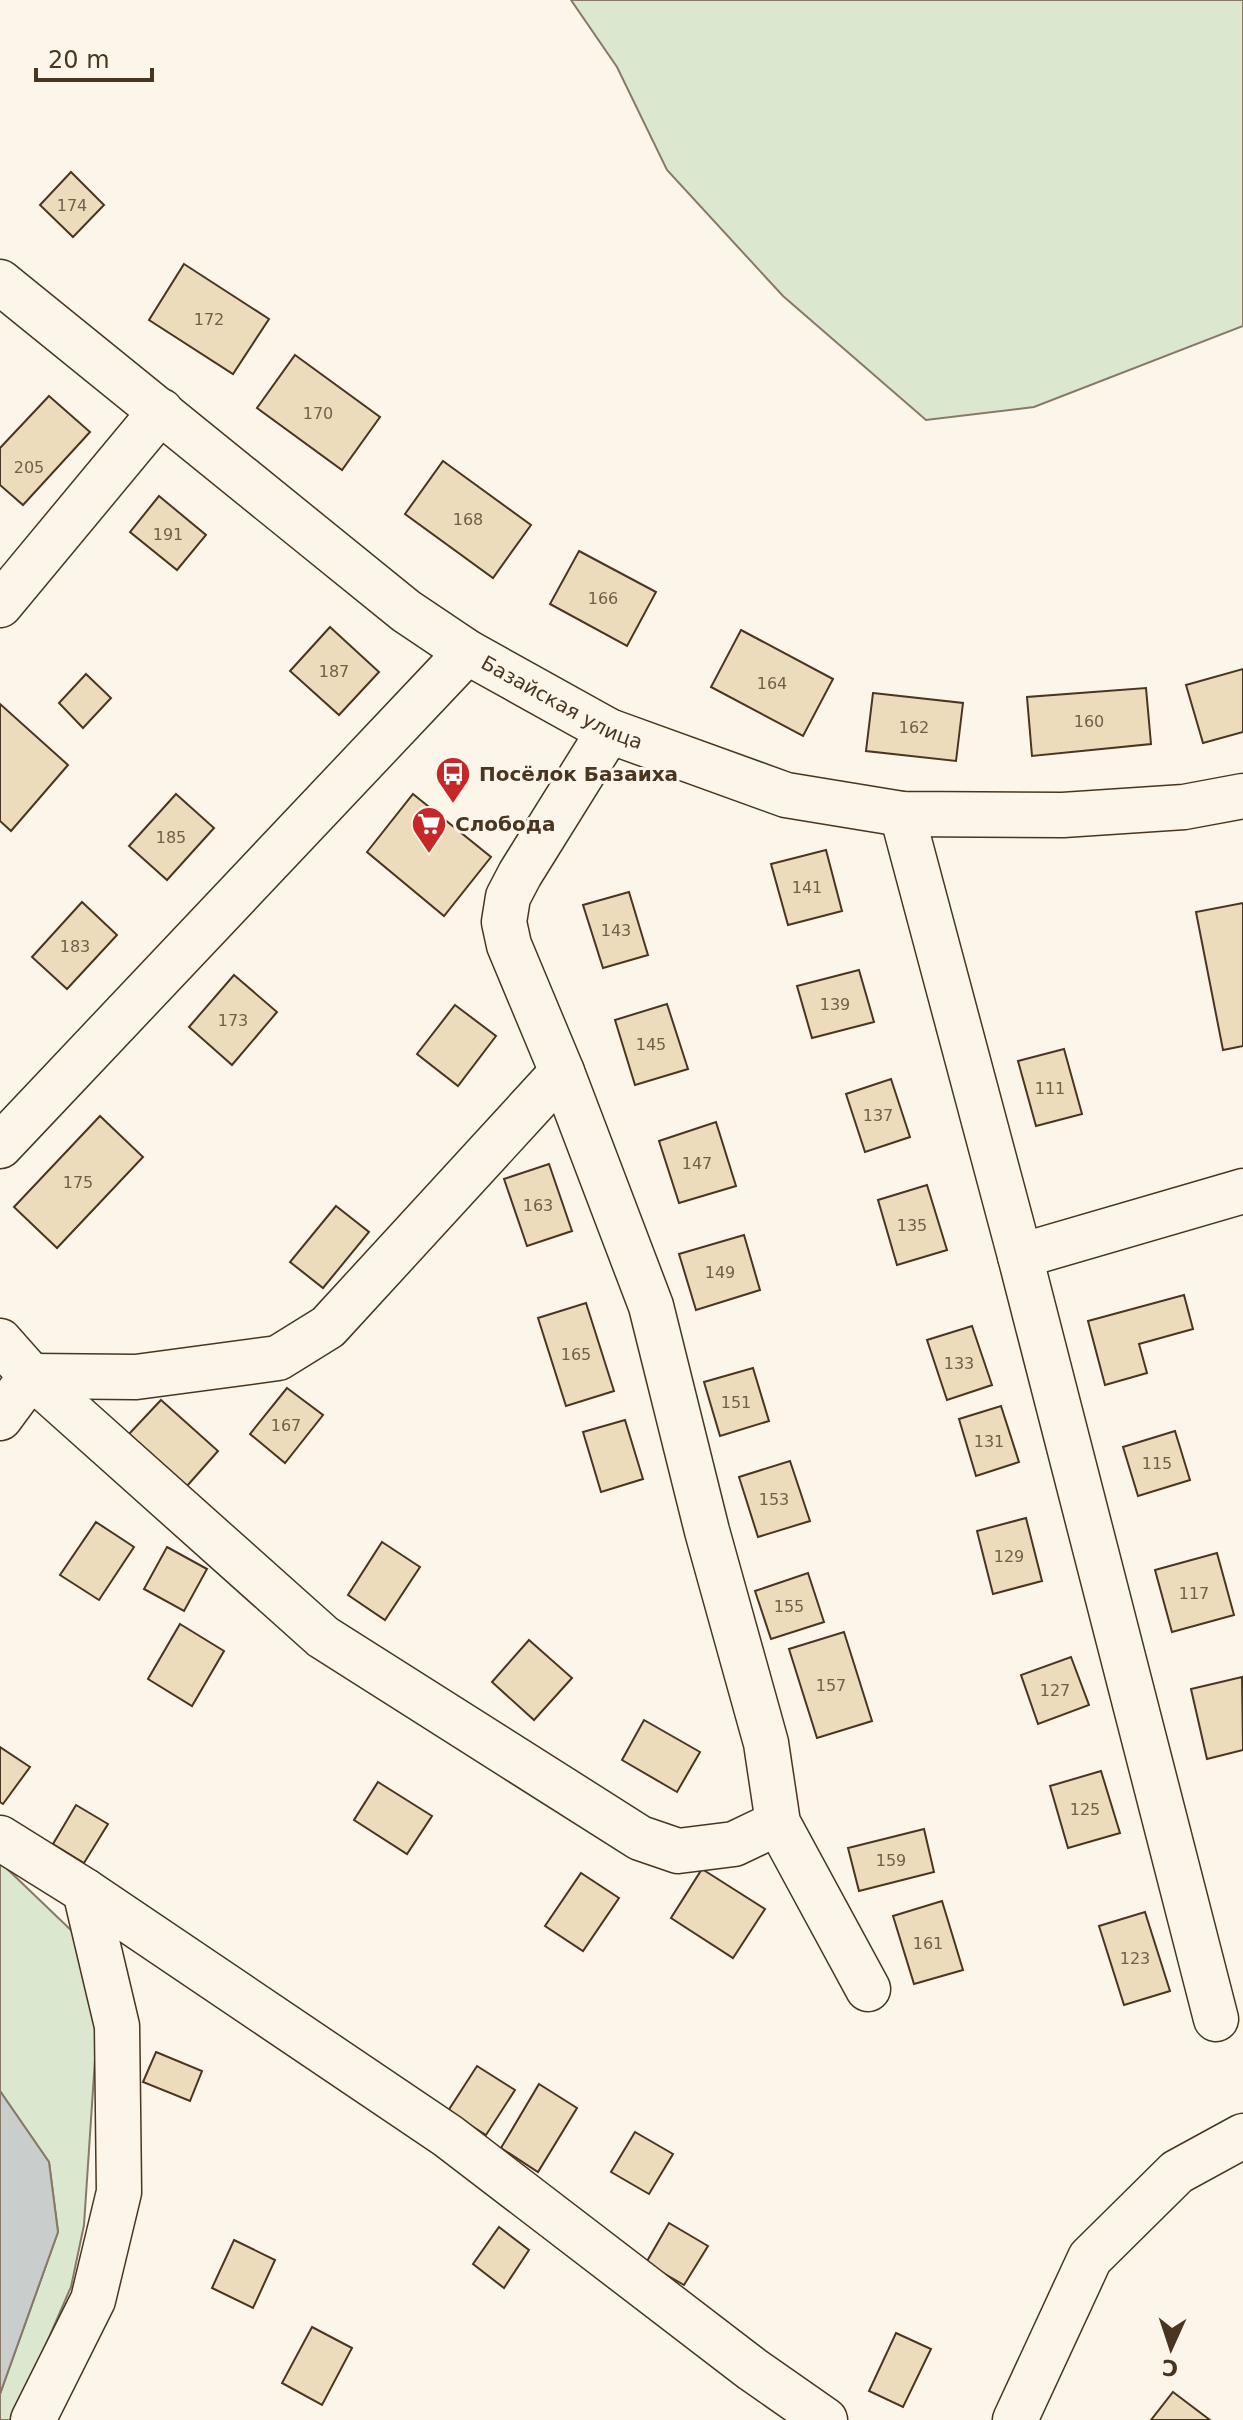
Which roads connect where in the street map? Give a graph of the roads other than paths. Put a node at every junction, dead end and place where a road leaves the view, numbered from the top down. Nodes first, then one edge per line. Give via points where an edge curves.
1 (0, 282) edge
2 (161, 411) junction
3 (0, 605) edge
4 (467, 652) junction
5 (609, 731) junction
6 (1243, 796) edge
7 (902, 814) junction
8 (562, 1072) junction
9 (0, 1146) edge
10 (1243, 1191) edge
11 (1020, 1256) junction
12 (0, 1341) edge
13 (31, 1376) junction
14 (0, 1418) edge
15 (778, 1823) junction
16 (0, 1838) edge
17 (85, 1891) junction
18 (868, 1989) dead end
19 (1216, 2019) dead end
20 (1243, 2136) edge
21 (33, 2420) edge
22 (825, 2420) edge
23 (1015, 2420) edge

1 - 2 street, Базайская улица
2 - 3 street
2 - 4 street, Базайская улица via 406,611
4 - 5 street, Базайская улица
4 - 9 street
5 - 7 street, Базайская улица via 786,795
5 - 8 street via 520,874 508,897 504,922
6 - 7 street, Базайская улица via 1184,807 1063,815
7 - 11 street
8 - 13 street via 328,1327 278,1358 136,1377
8 - 15 street via 651,1306 766,1743
10 - 11 street
11 - 19 street
12 - 13 street
13 - 14 street
13 - 15 street via 323,1637 640,1838 678,1851 734,1844
15 - 18 street
16 - 17 street
17 - 21 street via 117,2026 119,2192 93,2300
17 - 22 street via 448,2136
20 - 23 street via 1177,2172 1090,2258

